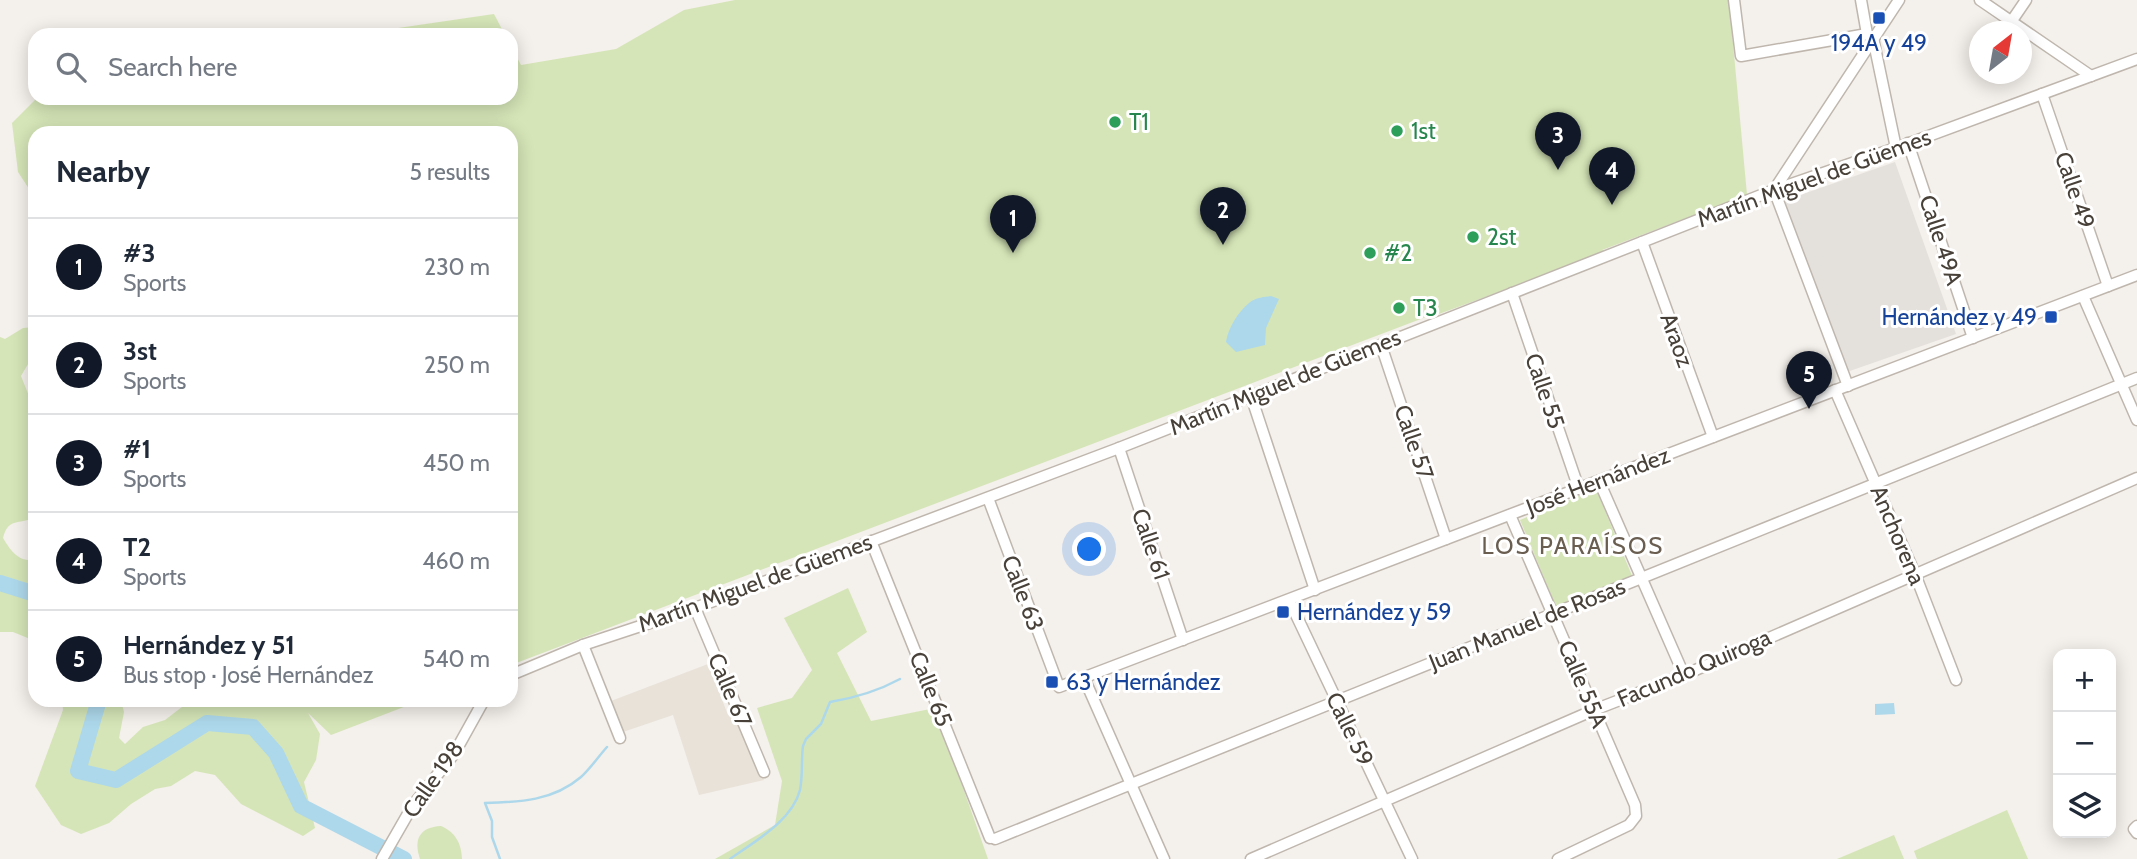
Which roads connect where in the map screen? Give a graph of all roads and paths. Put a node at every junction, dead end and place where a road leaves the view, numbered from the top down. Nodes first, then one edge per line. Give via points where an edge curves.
1 (1734, 0) edge
2 (1861, 0) edge
3 (1899, 0) edge
4 (1980, 0) edge
5 (2026, 0) edge
6 (2010, 21) edge
7 (2012, 21) edge
8 (1870, 36) junction
9 (2032, 36) edge
10 (2137, 59) edge
11 (2091, 76) junction
12 (2042, 94) junction
13 (1909, 143) junction
14 (1896, 148) junction
15 (1774, 190) junction
16 (1642, 242) junction
17 (2137, 275) edge
18 (2108, 286) junction
19 (1512, 293) junction
20 (2083, 296) junction
21 (1973, 338) junction
22 (1381, 345) junction
23 (2137, 378) edge
24 (2122, 385) junction
25 (1848, 386) junction
26 (1835, 390) junction
27 (1251, 396) junction
28 (2137, 420) edge
29 (1713, 438) junction
30 (1119, 448) junction
31 (2137, 478) edge
32 (1599, 481) junction
33 (1876, 483) junction
34 (1579, 489) junction
35 (988, 498) junction
36 (1510, 515) junction
37 (1446, 540) junction
38 (871, 541) junction
39 (1915, 574) junction
40 (1642, 578) junction
41 (1315, 590) junction
42 (1289, 600) junction
43 (695, 608) junction
44 (1553, 614) junction
45 (1183, 640) junction
46 (583, 645) junction
47 (518, 672) edge
48 (1684, 675) junction
49 (1084, 678) junction
50 (1956, 680) dead end
51 (1059, 687) joint
52 (1336, 701) junction
53 (480, 707) edge
54 (1594, 710) junction
55 (620, 738) dead end
56 (764, 772) dead end
57 (1132, 784) junction
58 (1385, 801) junction
59 (2137, 825) edge
60 (2137, 833) edge
61 (993, 838) joint
62 (382, 857) edge
63 (1164, 859) edge
64 (1251, 859) edge
65 (1412, 859) edge
66 (1558, 859) edge

1 - 8 street via 1741,56
2 - 8 street
3 - 8 street
4 - 6 street
5 - 7 street
8 - 14 street
8 - 15 street
9 - 11 street
10 - 11 street, Martín Miguel de Güemes
11 - 12 street, Martín Miguel de Güemes
12 - 13 street, Martín Miguel de Güemes
12 - 18 street, Calle 49
13 - 14 street, Martín Miguel de Güemes
13 - 21 street, Calle 49A
14 - 15 street, Martín Miguel de Güemes
15 - 16 street, Martín Miguel de Güemes
15 - 25 street
16 - 19 street, Martín Miguel de Güemes
16 - 29 street, Araoz
17 - 18 street, José Hernández
18 - 20 street, José Hernández
19 - 22 street, Martín Miguel de Güemes
19 - 34 street, Calle 55
20 - 21 street, José Hernández
20 - 24 street
21 - 25 street, José Hernández
22 - 27 street, Martín Miguel de Güemes
22 - 37 street, Calle 57
23 - 24 street, Juan Manuel de Rosas
24 - 28 street
24 - 33 street, Juan Manuel de Rosas
25 - 26 street, José Hernández
26 - 29 street, José Hernández
26 - 33 street, Anchorena
27 - 30 street, Martín Miguel de Güemes
27 - 41 street
29 - 32 street, José Hernández
30 - 35 street, Martín Miguel de Güemes
30 - 45 street, Calle 61
31 - 39 street, Facundo Quiroga
32 - 34 street, José Hernández
32 - 40 street
33 - 39 street, Anchorena
33 - 40 street, Juan Manuel de Rosas
34 - 36 street, José Hernández
35 - 38 street, Martín Miguel de Güemes
35 - 51 street, Calle 63
36 - 37 street, José Hernández
36 - 44 street, Calle 55A
37 - 41 street, José Hernández
38 - 43 street, Martín Miguel de Güemes
38 - 61 street, Calle 65
39 - 48 street, Facundo Quiroga
39 - 50 street, Anchorena
40 - 44 street, Juan Manuel de Rosas
40 - 48 street
41 - 42 street, José Hernández
42 - 45 street, José Hernández
42 - 52 street, Calle 59
43 - 46 street, Martín Miguel de Güemes
43 - 56 street, Calle 67
44 - 52 street, Juan Manuel de Rosas
44 - 54 street, Calle 55A
45 - 49 street, José Hernández
46 - 47 street, Martín Miguel de Güemes
46 - 55 street
48 - 54 street, Facundo Quiroga
49 - 51 street, José Hernández
49 - 57 street
52 - 57 street, Juan Manuel de Rosas
52 - 58 street, Calle 59
53 - 62 street, Calle 198 via 454,754 413,805
54 - 58 street, Facundo Quiroga
54 - 66 street, Calle 55A via 1636,816 1629,825
57 - 61 street, Juan Manuel de Rosas
57 - 63 street
58 - 64 street, Facundo Quiroga
58 - 65 street, Calle 59
59 - 60 street

